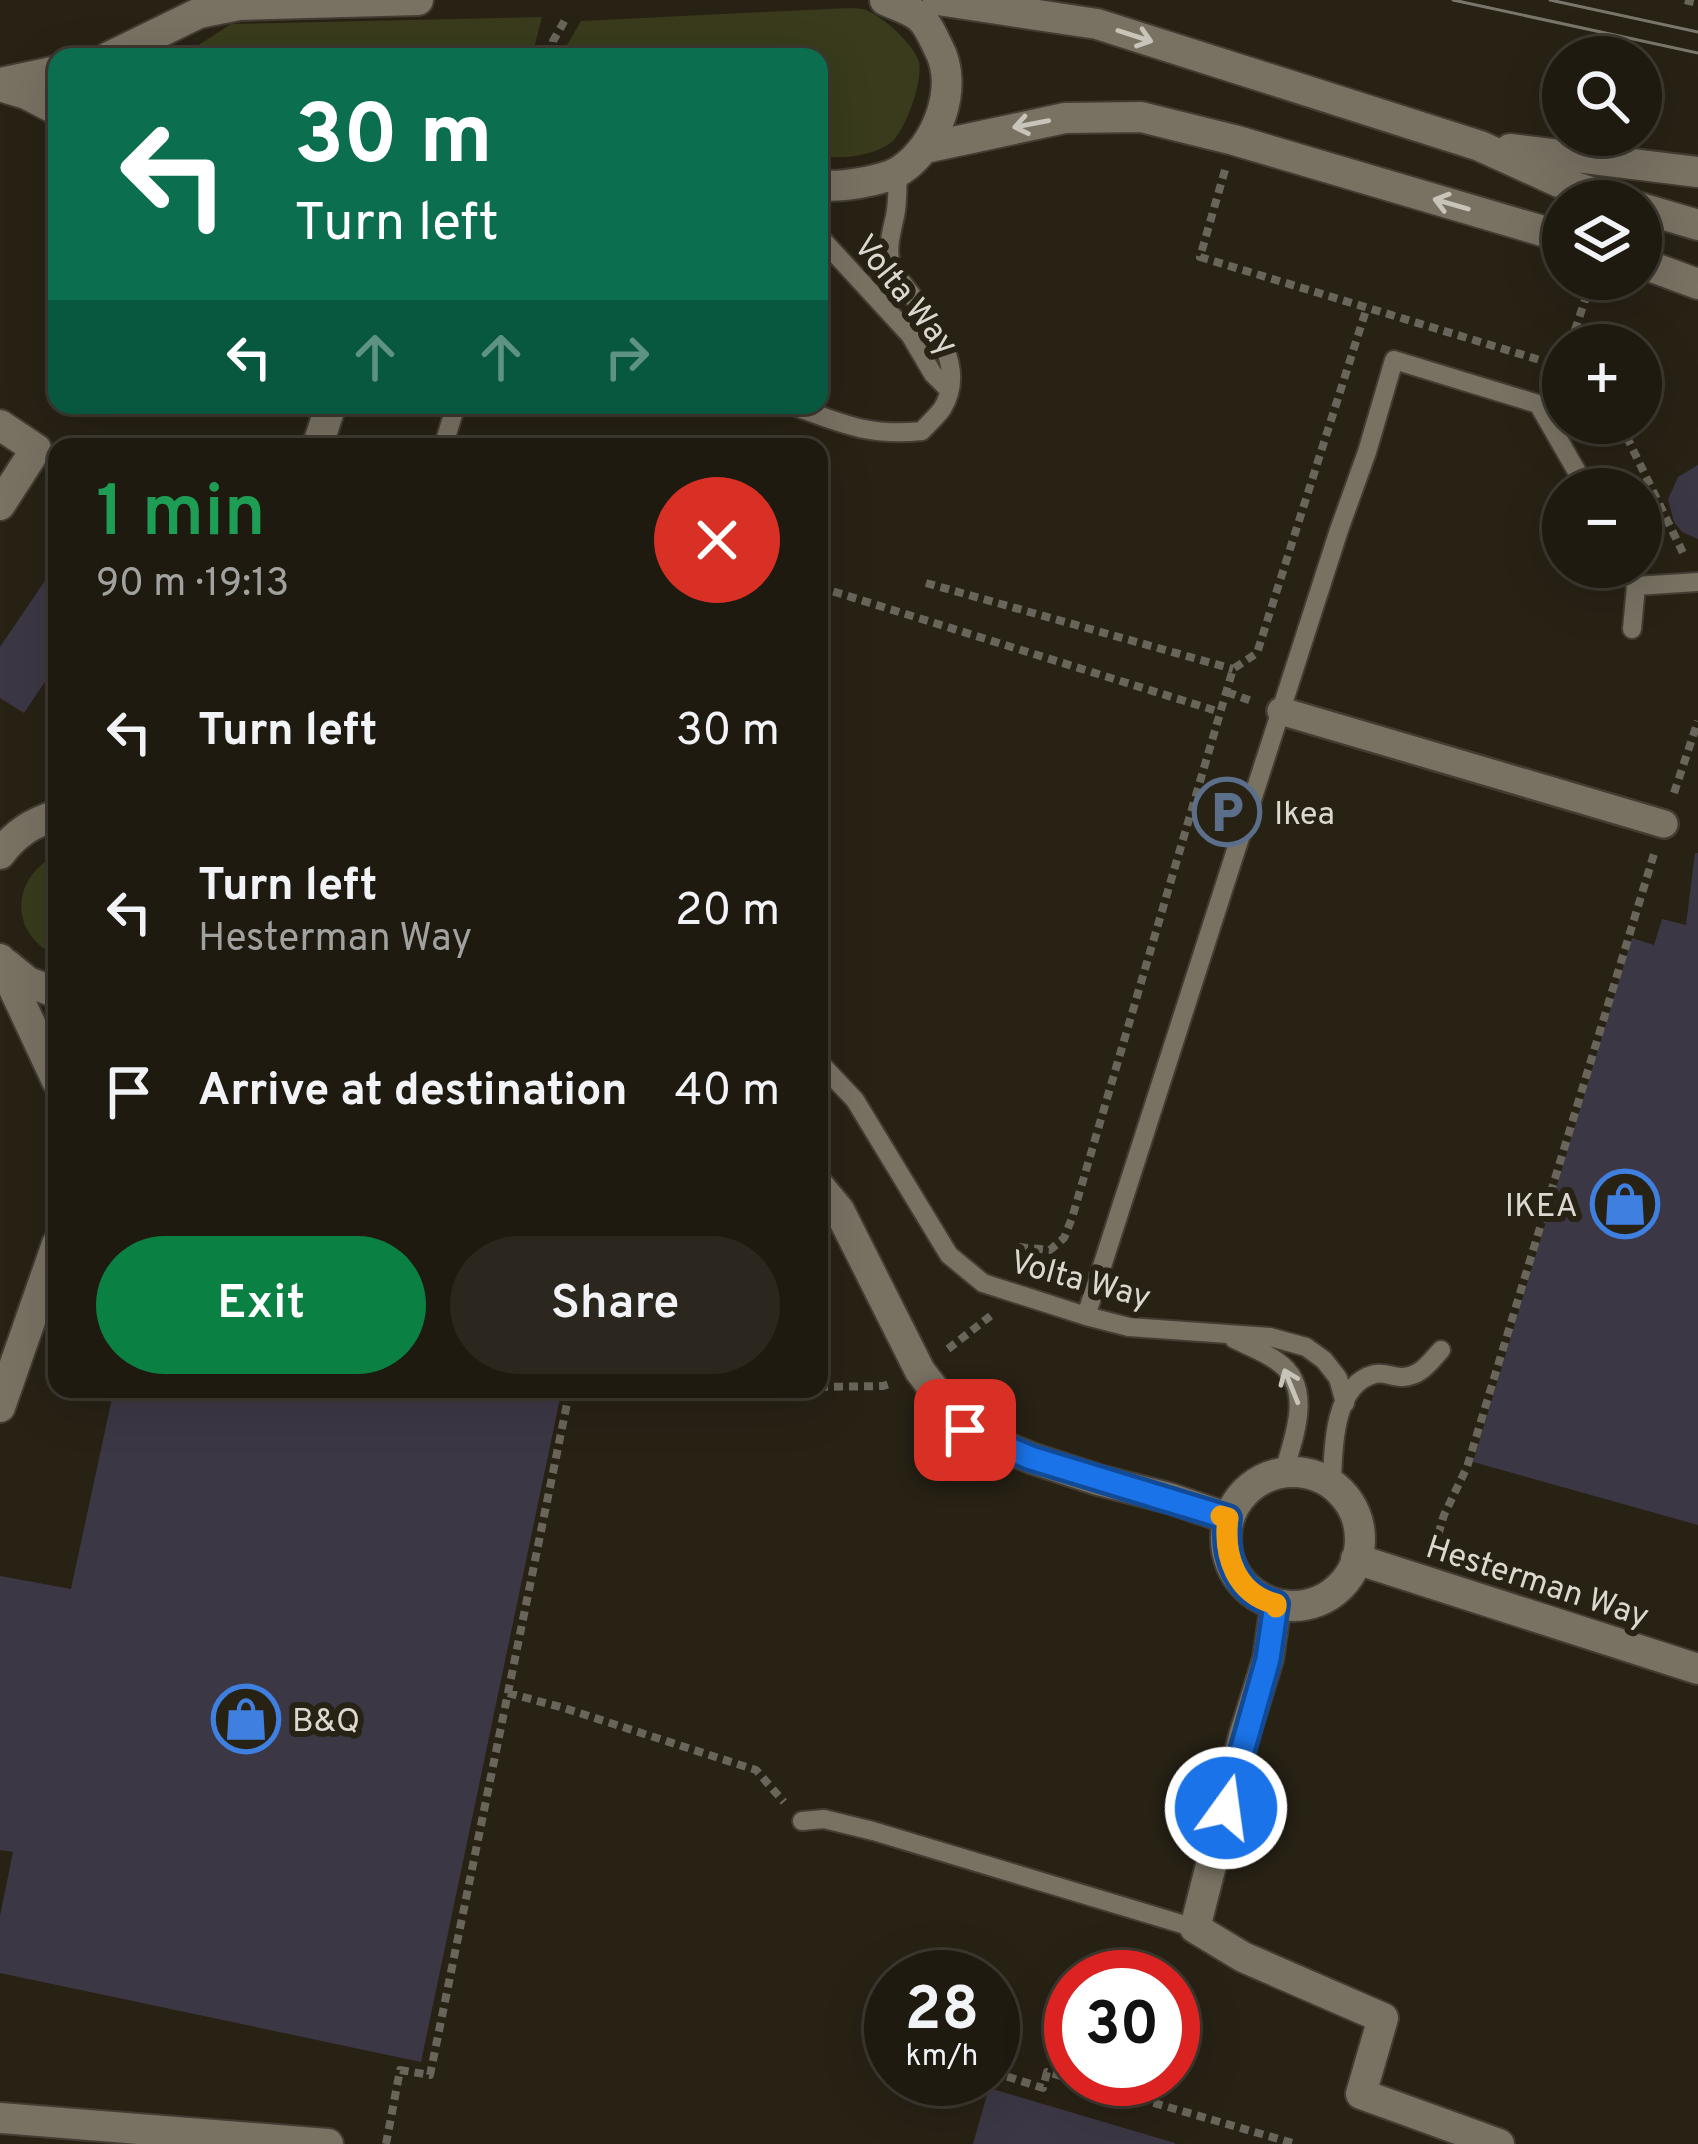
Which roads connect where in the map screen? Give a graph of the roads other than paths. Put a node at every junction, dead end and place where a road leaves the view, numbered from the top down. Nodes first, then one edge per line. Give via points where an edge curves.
1 (418, 0) edge
2 (885, 0) edge
3 (938, 0) edge
4 (149, 45) edge
5 (48, 73) edge
6 (0, 85) edge
7 (48, 105) edge
8 (1480, 146) junction
9 (925, 148) junction
10 (898, 172) junction
11 (1698, 172) edge
12 (1555, 180) edge
13 (828, 187) edge
14 (1662, 214) edge
15 (1698, 225) edge
16 (1542, 232) edge
17 (828, 246) edge
18 (1662, 271) edge
19 (1698, 284) edge
20 (949, 390) junction
21 (816, 414) edge
22 (0, 425) edge
23 (47, 455) edge
24 (1576, 468) edge
25 (0, 505) edge
26 (1697, 582) edge
27 (1662, 584) edge
28 (1636, 588) edge
29 (1632, 629) dead end
30 (1281, 711) junction
31 (48, 818) edge
32 (1664, 824) road end
33 (0, 854) edge
34 (0, 957) edge
35 (48, 990) edge
36 (48, 1061) edge
37 (828, 1072) edge
38 (828, 1197) edge
39 (48, 1270) edge
40 (1086, 1316) junction
41 (1224, 1334) junction
42 (1442, 1350) dead end
43 (1345, 1403) junction
44 (0, 1407) edge
45 (1284, 1472) junction
46 (1332, 1483) junction
47 (1228, 1518) junction
48 (1357, 1559) junction
49 (1276, 1604) junction
50 (1698, 1669) edge
51 (802, 1821) road end
52 (1195, 1928) junction
53 (0, 2118) edge
54 (328, 2144) edge
55 (1499, 2144) edge

1 - 4 street via 239,5 200,13
2 - 9 street via 922,17 944,58 946,102
3 -> 8 street via 1096,24
5 - 6 street
6 - 7 street
8 - 11 street
8 - 12 street
9 - 10 street
16 -> 9 street via 1230,154 1141,117 1065,118
10 - 13 street
10 - 20 lane, Volta Way via 888,257 950,359
14 - 15 street
17 - 20 lane, Volta Way
18 - 19 street
20 - 21 lane, Volta Way via 922,430 887,434
22 - 23 street
23 - 25 street
24 - 30 lane via 1538,404 1394,360
26 - 27 lane
28 - 29 lane
30 - 32 street
30 - 40 lane
31 - 33 street via 11,838
34 - 35 street
34 - 36 street
37 - 40 lane, Volta Way via 855,1100 950,1255 983,1283
38 - 47 street via 920,1371 965,1430
39 - 44 street
40 - 41 lane, Volta Way
41 - 43 lane, Volta Way via 1306,1347 1338,1378
45 -> 41 lane, Volta Way via 1297,1430 1294,1380 1280,1363
42 - 43 lane via 1420,1372 1356,1382
43 - 46 lane via 1333,1437
45 - 46 street
45 - 47 street via 1250,1486
46 - 48 street via 1359,1522
47 - 49 street via 1235,1574
48 - 49 street via 1342,1586 1312,1604
48 - 50 street, Hesterman Way
49 - 52 street
51 - 52 lane via 873,1831
52 - 55 street via 1383,2018 1361,2093
53 - 54 street

